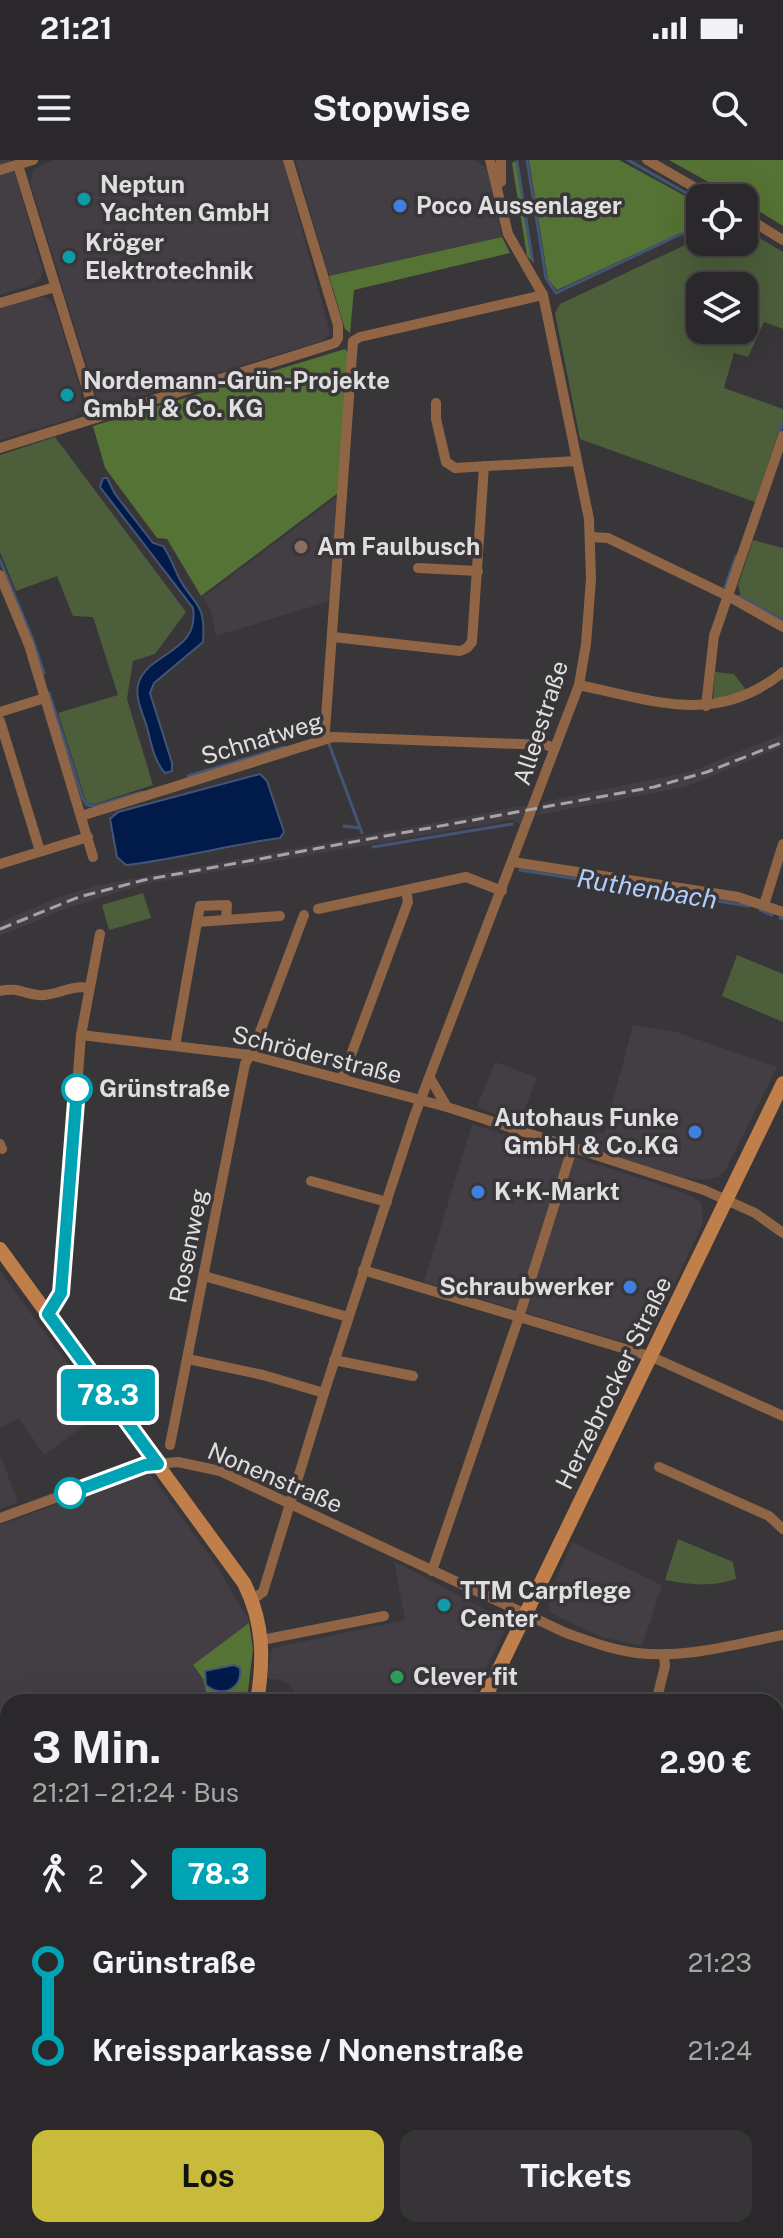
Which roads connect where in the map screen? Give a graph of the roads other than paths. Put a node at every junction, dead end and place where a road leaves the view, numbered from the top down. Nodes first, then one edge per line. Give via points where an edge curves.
1 (33, 160) edge
2 (288, 160) edge
3 (490, 160) edge
4 (501, 160) edge
5 (647, 160) edge
6 (18, 165) junction
7 (0, 170) edge
8 (689, 184) edge
9 (501, 196) junction
10 (758, 225) edge
11 (783, 240) edge
12 (55, 287) junction
13 (543, 295) junction
14 (0, 303) edge
15 (436, 403) dead end
16 (96, 418) junction
17 (783, 436) edge
18 (0, 448) edge
19 (577, 461) junction
20 (484, 466) junction
21 (590, 537) junction
22 (418, 568) dead end
23 (478, 571) junction
24 (0, 575) edge
25 (728, 596) junction
26 (783, 627) edge
27 (333, 637) junction
28 (783, 672) edge
29 (579, 685) junction
30 (45, 698) junction
31 (706, 706) junction
32 (0, 712) edge
33 (0, 721) edge
34 (327, 738) junction
35 (555, 748) junction
36 (81, 816) junction
37 (88, 837) junction
38 (783, 844) edge
39 (40, 851) junction
40 (93, 857) dead end
41 (513, 862) junction
42 (0, 864) edge
43 (406, 890) junction
44 (502, 891) junction
45 (764, 905) junction
46 (318, 909) dead end
47 (783, 912) edge
48 (304, 915) dead end
49 (280, 916) dead end
50 (100, 934) dead end
51 (88, 988) junction
52 (0, 991) edge
53 (81, 1035) junction
54 (175, 1046) junction
55 (250, 1055) junction
56 (430, 1078) junction
57 (342, 1079) junction
58 (783, 1083) edge
59 (420, 1102) junction
60 (447, 1107) junction
61 (572, 1149) junction
62 (311, 1181) dead end
63 (726, 1199) junction
64 (387, 1202) junction
65 (783, 1233) edge
66 (0, 1249) edge
67 (363, 1270) junction
68 (204, 1276) junction
69 (48, 1314) junction
70 (348, 1317) junction
71 (519, 1317) junction
72 (652, 1357) junction
73 (188, 1359) junction
74 (334, 1360) junction
75 (413, 1376) dead end
76 (324, 1393) junction
77 (783, 1416) edge
78 (170, 1445) dead end
79 (158, 1464) junction
80 (659, 1467) dead end
81 (290, 1504) junction
82 (0, 1518) edge
83 (783, 1529) edge
84 (432, 1571) junction
85 (252, 1600) junction
86 (526, 1614) junction
87 (384, 1616) dead end
88 (783, 1635) edge
89 (262, 1640) junction
90 (664, 1655) junction
91 (258, 1694) edge
92 (487, 1694) edge
93 (658, 1694) edge

1 - 6 street
2 - 16 street via 338,338 329,347
3 - 9 street, Alleestraße
4 - 9 street, Alleestraße
5 - 8 street
6 - 7 street
6 - 12 street
9 - 13 street, Alleestraße via 508,234
10 - 11 street
12 - 14 street
12 - 16 street
13 - 19 street, Alleestraße
13 - 27 street via 355,339
15 - 20 street via 446,462 455,468
16 - 18 street
17 - 25 street
19 - 20 street
19 - 21 street, Alleestraße
20 - 23 street
21 - 25 street via 608,538
21 - 29 street, Alleestraße via 589,607
22 - 23 street
23 - 27 street via 472,642 467,648
24 - 30 street
25 - 26 street
25 - 31 street via 714,636
27 - 34 street
28 - 31 street via 745,696
29 - 31 street
29 - 35 street, Alleestraße
30 - 32 street
30 - 36 street
33 - 39 street
34 - 35 street, Schnatweg
34 - 36 street, Schnatweg
35 - 41 street, Alleestraße
36 - 37 street
37 - 39 street
37 - 40 street
38 - 45 street
39 - 42 street
41 - 44 street, Alleestraße
41 - 45 street
43 - 44 street via 466,877
43 - 46 street
43 - 57 street via 408,902
44 - 56 street, Alleestraße
45 - 47 street
48 - 55 street, Rosenweg
49 - 54 street via 197,922
50 - 51 street
51 - 52 street via 39,995 13,988
51 - 53 street
53 - 54 street, Schröderstraße
53 - 69 street via 61,1293
54 - 55 street, Schröderstraße
55 - 57 street, Schröderstraße
55 - 68 street, Rosenweg
56 - 59 street, Alleestraße
56 - 60 street, Schröderstraße
57 - 59 street, Schröderstraße
58 - 63 main road, Herzebrocker Straße
59 - 60 street, Schröderstraße
59 - 64 street, Alleestraße
60 - 61 street, Schröderstraße
61 - 63 street, Schröderstraße
61 - 71 street
62 - 64 street
63 - 65 street, Schröderstraße
63 - 72 main road, Herzebrocker Straße
64 - 67 street, Alleestraße
66 - 69 main road
67 - 70 street, Alleestraße
67 - 71 street
68 - 70 street
68 - 73 street, Rosenweg
69 - 79 main road
70 - 74 street, Alleestraße
71 - 72 street
71 - 84 street
72 - 77 street
72 - 86 main road, Herzebrocker Straße
73 - 76 street
73 - 78 street, Rosenweg
74 - 75 street
74 - 76 street, Alleestraße
76 - 81 street, Alleestraße
79 - 81 street, Nonenstraße via 178,1462 220,1471
79 - 82 street, Nonenstraße
79 - 85 main road
80 - 83 street via 769,1516
81 - 84 street, Nonenstraße
81 - 85 street, Alleestraße via 263,1592
84 - 86 street, Nonenstraße
85 - 89 main road
86 - 90 street, Nonenstraße via 595,1643
86 - 92 main road, Herzebrocker Straße
87 - 89 street
88 - 90 street, Nonenstraße
89 - 91 main road
90 - 93 street

